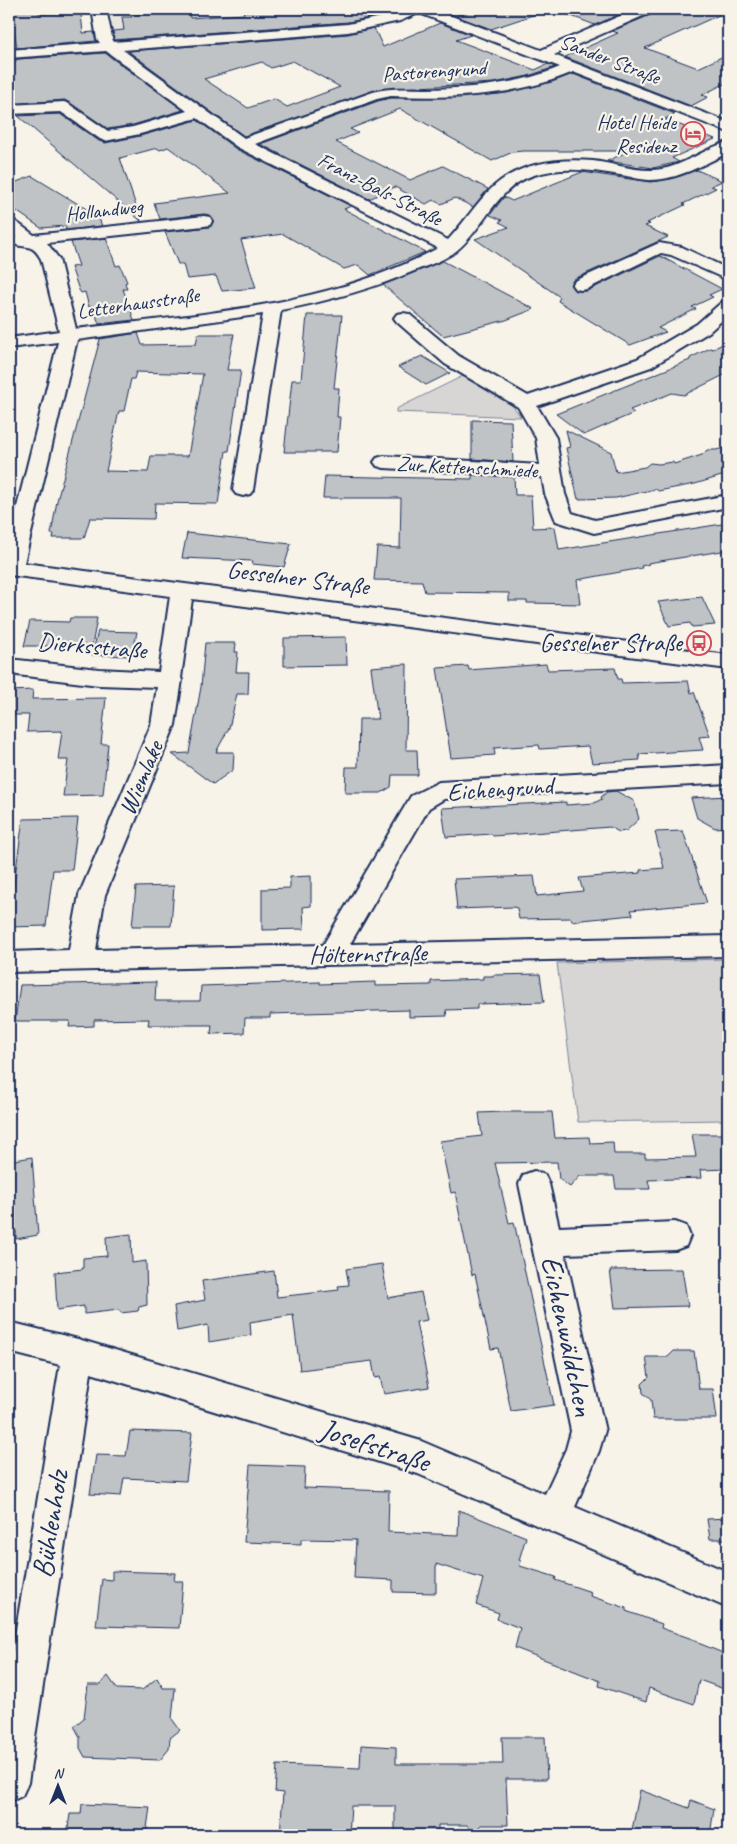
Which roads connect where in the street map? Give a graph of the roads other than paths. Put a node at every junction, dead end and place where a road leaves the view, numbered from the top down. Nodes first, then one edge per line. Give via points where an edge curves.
1 (99, 9) edge
2 (419, 9) edge
3 (647, 9) edge
4 (109, 46) junction
5 (9, 54) edge
6 (542, 55) junction
7 (573, 67) junction
8 (10, 110) dead end
9 (200, 112) junction
10 (728, 127) edge
11 (242, 144) junction
12 (728, 147) edge
13 (204, 221) dead end
14 (9, 225) edge
15 (32, 241) junction
16 (9, 242) edge
17 (452, 246) junction
18 (728, 275) edge
19 (581, 285) dead end
20 (728, 306) edge
21 (273, 307) junction
22 (403, 318) dead end
23 (69, 336) junction
24 (9, 343) edge
25 (526, 403) junction
26 (384, 462) dead end
27 (551, 472) junction
28 (243, 490) dead end
29 (728, 501) edge
30 (10, 568) edge
31 (182, 591) junction
32 (728, 662) edge
33 (9, 666) edge
34 (171, 680) junction
35 (728, 774) edge
36 (728, 946) edge
37 (331, 954) junction
38 (80, 960) junction
39 (9, 962) edge
40 (534, 1184) dead end
41 (675, 1236) dead end
42 (547, 1241) junction
43 (9, 1337) edge
44 (78, 1354) junction
45 (554, 1514) junction
46 (728, 1590) edge
47 (9, 1783) edge

1 - 4 street via 104,39
2 - 4 street via 348,28
2 - 6 street, Sander Straße
3 - 6 street
4 - 5 street
4 - 9 street, Franz-Bals-Straße
6 - 7 street, Sander Straße
7 - 10 street, Sander Straße
7 - 11 street, Pastorengrund via 545,79 476,91 391,92 373,96
8 - 9 street via 64,107 105,136
9 - 11 street, Franz-Bals-Straße
11 - 17 street, Franz-Bals-Straße via 440,243
12 - 17 street, Franz-Bals-Straße via 666,173 650,175 586,164 560,165 511,178 495,192
13 - 15 street, Hollandweg
14 - 15 street
15 - 16 street, Hollandweg
15 - 23 street via 43,248 50,259
17 - 21 street, Letterhausstraße via 422,262 364,284
18 - 19 street via 676,251 659,248
20 - 25 street via 703,328 644,363
21 - 23 street, Letterhausstraße
21 - 28 street
22 - 25 street via 452,360
23 - 24 street, Letterhausstraße
23 - 30 street
25 - 27 street, Zur Kettenschmiede via 546,438
26 - 27 street, Zur Kettenschmiede
27 - 29 street, Zur Kettenschmiede via 563,517 594,527
30 - 31 street, Gesselner Straße
31 - 32 street, Gesselner Straße
31 - 34 street, Wiemlake
33 - 34 street, Dierksstraße via 99,677
34 - 38 street, Wiemlake via 163,725 92,895
35 - 37 street, Eichengrund via 440,791 420,802
36 - 37 street, Hölternstraße
37 - 38 street, Hölternstraße
38 - 39 street, Hölternstraße
40 - 42 street, Eichenwäldchen
41 - 42 street, Eichenwäldchen
42 - 45 street, Eichenwäldchen via 588,1431
43 - 44 street, Josefstraße
44 - 45 street, Josefstraße via 421,1458
44 - 47 street, Bühlenholz
45 - 46 street, Josefstraße

